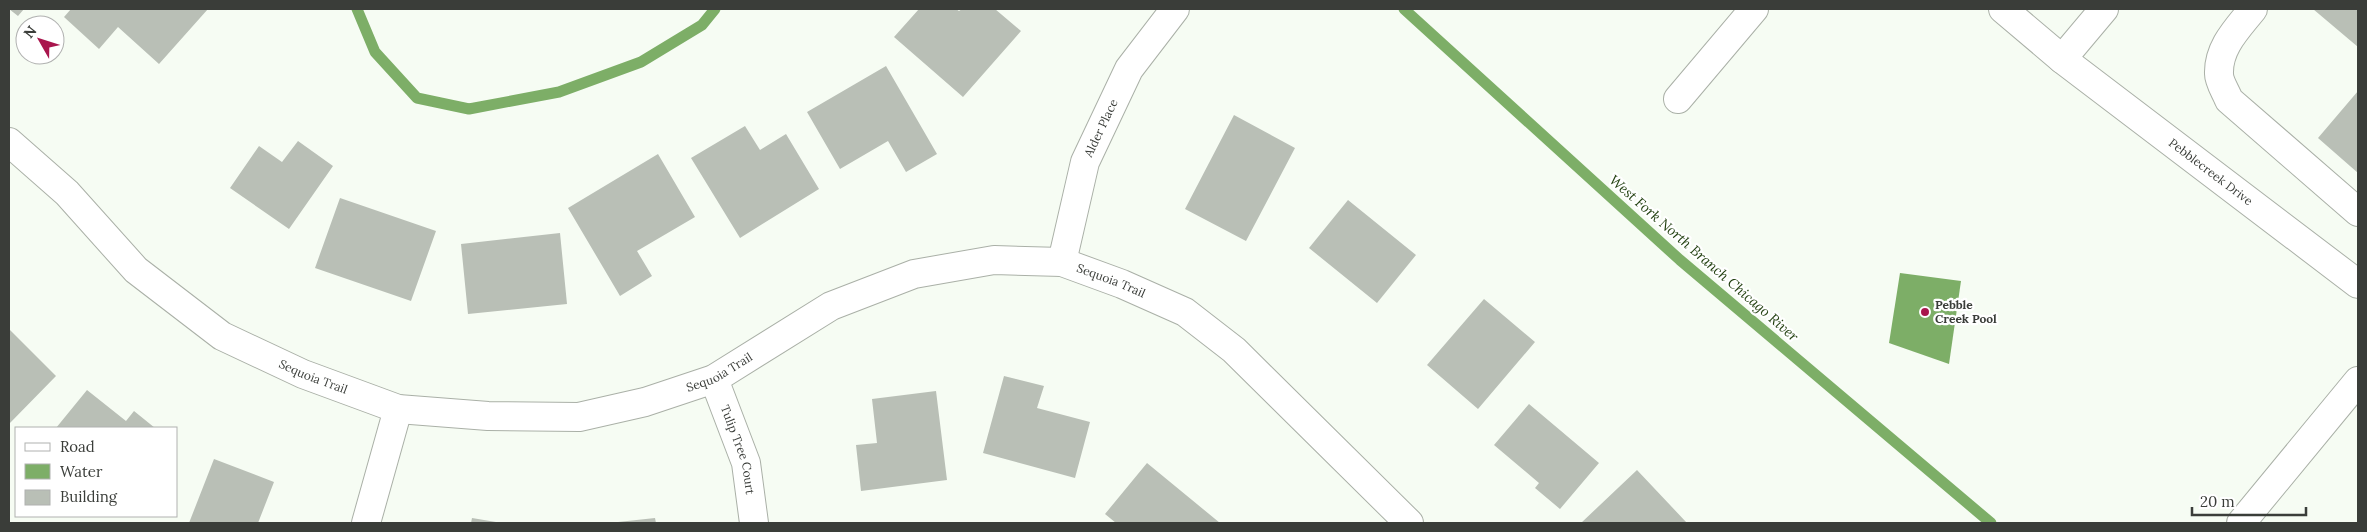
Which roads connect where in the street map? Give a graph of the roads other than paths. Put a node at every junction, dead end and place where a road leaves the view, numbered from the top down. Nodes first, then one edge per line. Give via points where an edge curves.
1 (1175, 9) edge
2 (1754, 9) edge
3 (2003, 9) edge
4 (2104, 9) edge
5 (2254, 9) edge
6 (2062, 59) junction
7 (1678, 99) dead end
8 (9, 142) edge
9 (2358, 212) edge
10 (1062, 262) junction
11 (2358, 284) edge
12 (714, 379) junction
13 (2358, 381) edge
14 (398, 409) junction
15 (366, 523) edge
16 (754, 523) edge
17 (1409, 523) edge
18 (2241, 523) edge

1 - 10 street, Alder Place via 1129,69 1085,162
2 - 7 street
3 - 6 street, Pebblecreek Drive
4 - 6 street
5 - 9 street via 2231,36 2222,54 2219,75 2229,100
6 - 11 street, Pebblecreek Drive
8 - 14 street, Sequoia Trail via 67,194 136,270 222,336 303,374
10 - 12 street, Sequoia Trail via 994,260 914,274 832,306
10 - 17 street, Sequoia Trail via 1185,312 1234,350
12 - 14 street, Sequoia Trail via 644,402 579,417 488,416
12 - 16 street, Tulip Tree Court via 746,463
13 - 18 street
14 - 15 street

